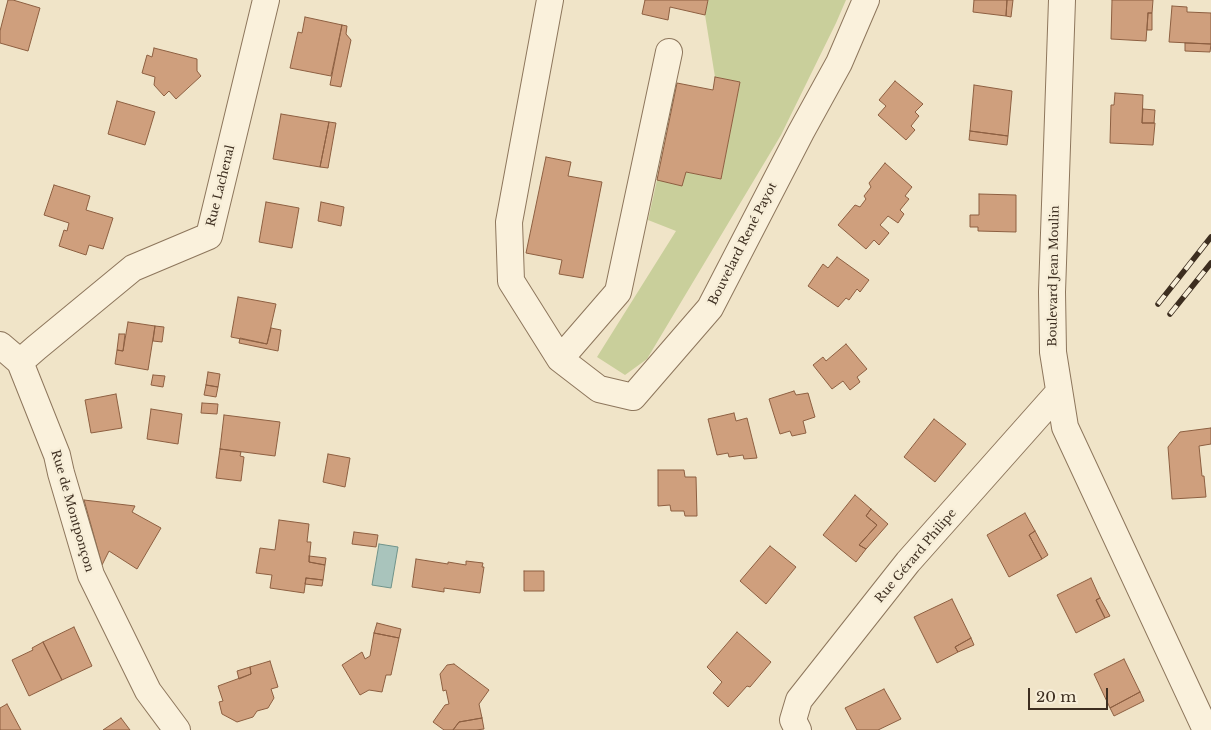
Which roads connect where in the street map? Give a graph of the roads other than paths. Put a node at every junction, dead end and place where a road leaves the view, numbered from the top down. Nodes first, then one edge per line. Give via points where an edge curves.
1 (266, 0) edge
2 (550, 0) edge
3 (866, 0) edge
4 (1062, 0) edge
5 (669, 52) dead end
6 (0, 345) edge
7 (560, 359) junction
8 (20, 362) junction
9 (1060, 392) junction
10 (177, 730) edge
11 (798, 730) edge
12 (1206, 730) edge

1 - 8 street, Rue Lachenal via 209,236 134,268
2 - 7 street, Bouvelard René Payot via 509,232 511,282
3 - 7 street, Bouvelard René Payot via 839,63 710,308 633,397 599,389
4 - 9 street, Boulevard Jean Moulin via 1052,292 1053,352
5 - 7 street via 618,292
6 - 8 street, Rue de Montponçon
8 - 10 street, Rue de Montponçon via 57,455 90,575 148,691
9 - 11 street, Rue Gérard Philipe via 908,562 798,700 793,720
9 - 12 street, Boulevard Jean Moulin via 1065,427

